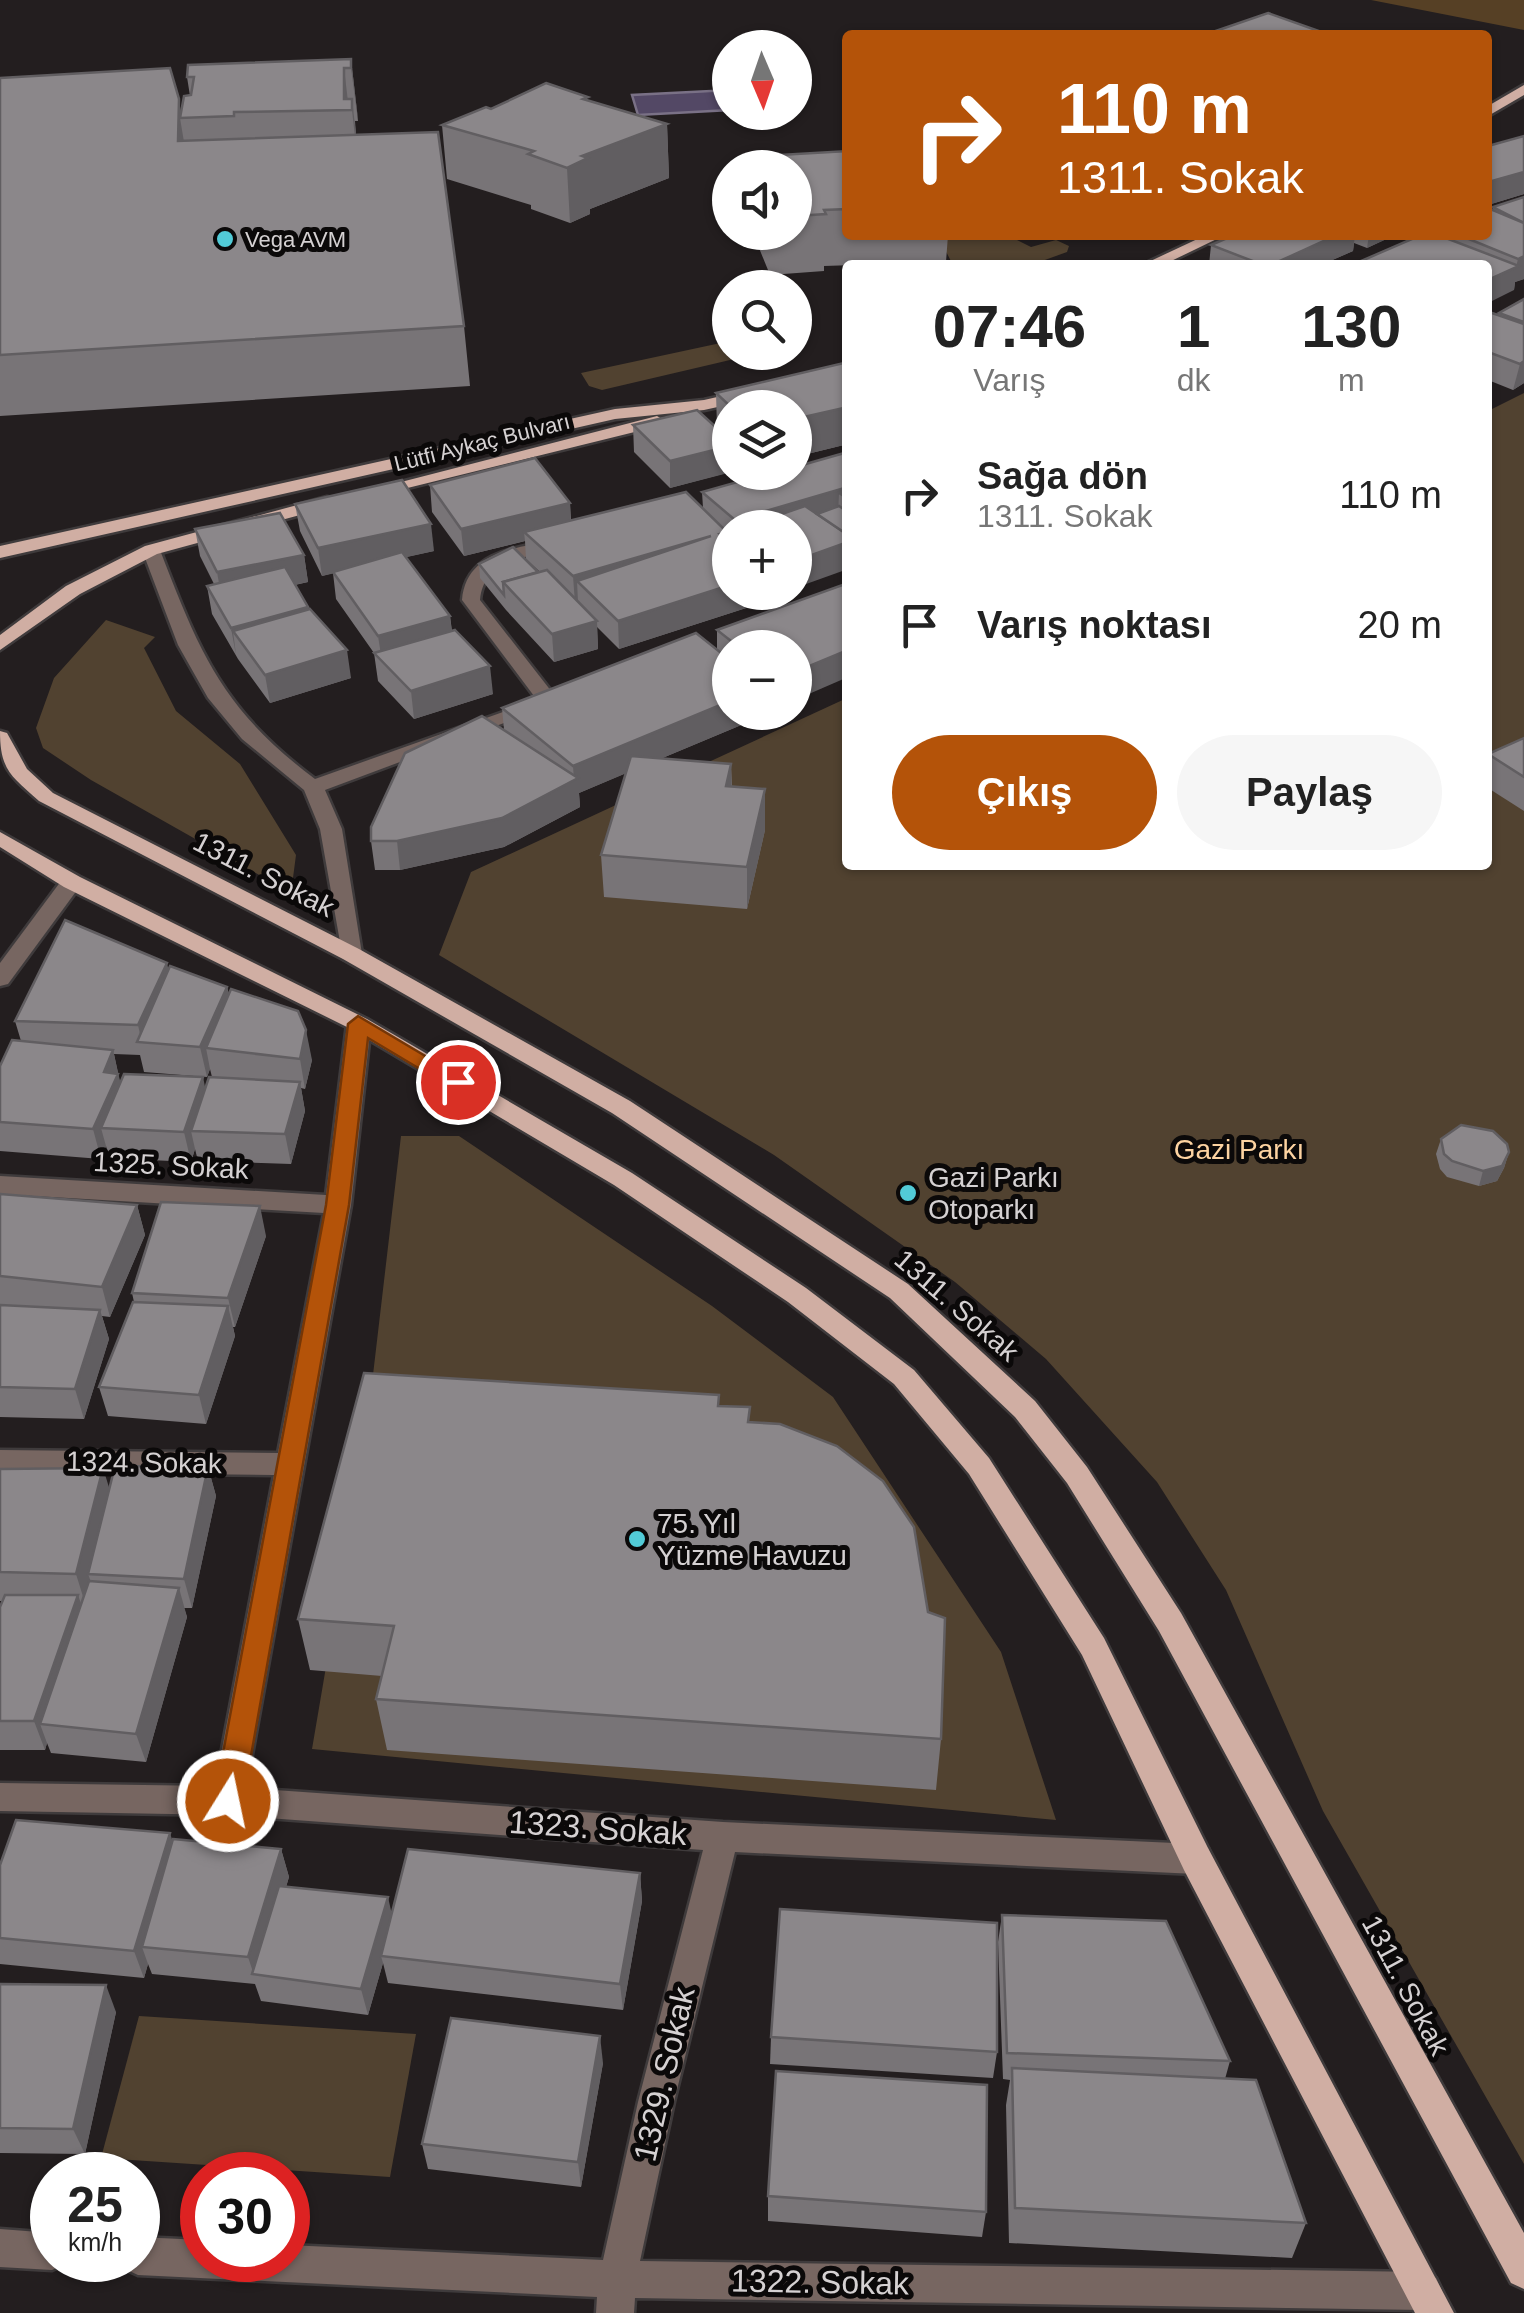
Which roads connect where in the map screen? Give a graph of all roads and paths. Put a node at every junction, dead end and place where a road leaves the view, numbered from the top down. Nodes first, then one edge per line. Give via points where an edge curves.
1 (1524, 89) edge
2 (1524, 109) edge
3 (1492, 111) edge
4 (1492, 113) edge
5 (1207, 240) edge
6 (1161, 260) edge
7 (712, 402) edge
8 (704, 404) junction
9 (588, 538) edge
10 (151, 550) junction
11 (0, 552) edge
12 (0, 644) edge
13 (0, 737) edge
14 (314, 787) junction
15 (0, 838) edge
16 (72, 882) junction
17 (351, 954) junction
18 (0, 980) edge
19 (358, 1024) junction
20 (0, 1185) edge
21 (338, 1205) junction
22 (0, 1460) edge
23 (288, 1464) junction
24 (0, 1797) edge
25 (228, 1801) junction
26 (723, 1837) junction
27 (1196, 1859) junction
28 (0, 2248) edge
29 (30, 2250) edge
30 (310, 2268) edge
31 (1524, 2270) edge
32 (616, 2296) edge
33 (1429, 2302) edge

1 - 3 main road
2 - 4 main road
5 - 6 main road
7 - 8 main road, Lütfi Aykaç Bulvarı
8 - 10 main road, Lütfi Aykaç Bulvarı via 634,428
8 - 11 main road, Lütfi Aykaç Bulvarı via 615,414
9 - 14 street via 492,562 470,583 471,600 557,697
10 - 12 main road, Lütfi Aykaç Bulvarı via 73,590
10 - 14 street via 218,698 274,758
13 - 17 main road, 1311. Sokak via 18,772 46,796
14 - 17 street via 331,829
15 - 16 main road
16 - 18 street
16 - 19 main road
17 - 31 main road, 1311. Sokak via 621,1107 762,1197 898,1291 1026,1409 1077,1475 1170,1622
19 - 21 street
19 - 27 main road via 622,1179 797,1294 904,1377 979,1466 1069,1607
20 - 21 street, 1325. Sokak
21 - 23 street
22 - 23 street, 1324. Sokak
23 - 25 street
24 - 25 street, 1323. Sokak
25 - 26 street, 1323. Sokak
26 - 27 street, 1323. Sokak
26 - 32 street, 1329. Sokak via 656,2102
27 - 33 main road
28 - 29 street
30 - 32 street, 1322. Sokak
32 - 33 street, 1322. Sokak

